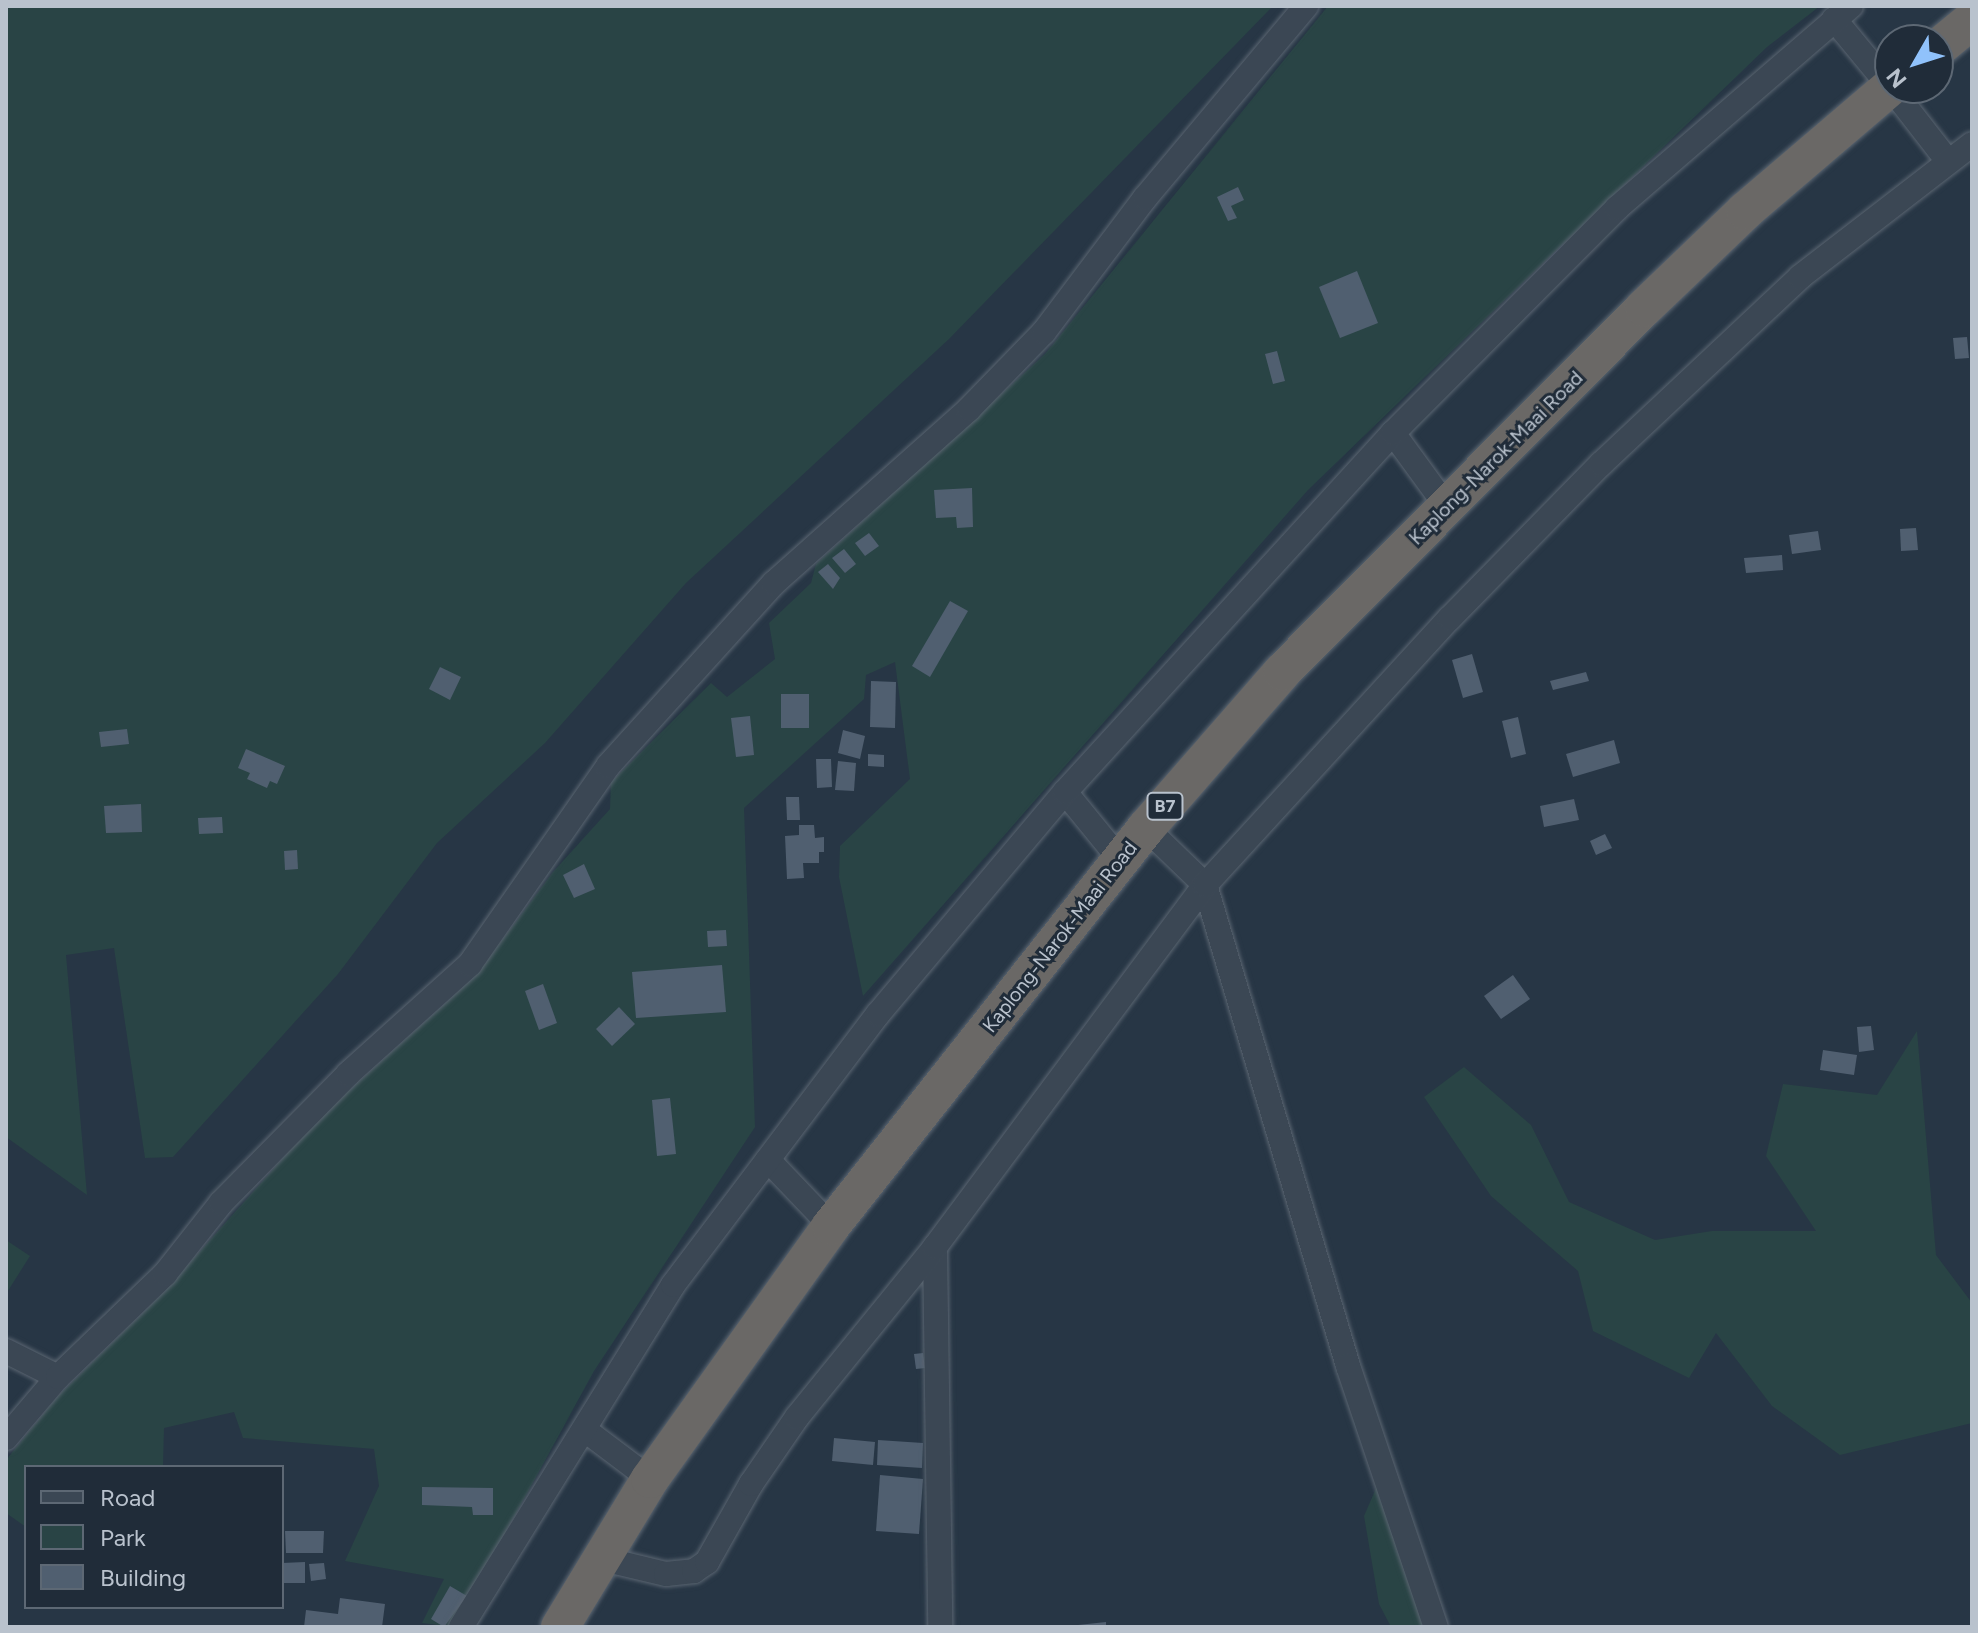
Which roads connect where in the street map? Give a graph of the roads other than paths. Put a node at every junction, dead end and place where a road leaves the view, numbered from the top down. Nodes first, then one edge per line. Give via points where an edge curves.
1 (1306, 6) edge
2 (1842, 13) edge
3 (1972, 20) edge
4 (1954, 35) edge
5 (1874, 63) edge
6 (1874, 102) edge
7 (1903, 104) edge
8 (1972, 144) edge
9 (1947, 160) junction
10 (1393, 433) junction
11 (1447, 507) junction
12 (1065, 792) junction
13 (1146, 828) junction
14 (1122, 862) junction
15 (1205, 885) junction
16 (768, 1160) junction
17 (831, 1226) junction
18 (935, 1247) junction
19 (6, 1351) edge
20 (58, 1377) junction
21 (585, 1430) junction
22 (6, 1438) edge
23 (650, 1479) junction
24 (603, 1559) junction
25 (461, 1627) edge
26 (560, 1627) edge
27 (940, 1627) edge
28 (1436, 1627) edge

1 - 20 street via 1145,198 1044,332 969,409 774,583 608,766 470,964 337,1085 221,1203 165,1274
2 - 5 street
2 - 10 street via 1617,208
3 - 4 highway
6 - 11 highway, Kaplong-Narok-Maai Road / B7 via 1745,211
7 - 9 street
8 - 9 street
9 - 15 street via 1800,277 1601,464 1450,618
10 - 11 street
10 - 12 street
11 - 13 highway, Kaplong-Narok-Maai Road / B7 via 1282,672
12 - 14 street
12 - 16 street via 878,1014
13 - 14 highway, Kaplong-Narok-Maai Road / B7
13 - 15 street
14 - 17 highway, Kaplong-Narok-Maai Road / B7
15 - 18 street
15 - 28 street via 1348,1366
16 - 17 street
16 - 21 street via 673,1285
17 - 23 highway, Kaplong-Narok-Maai Road / B7
18 - 24 street via 797,1417 707,1562 694,1571 666,1574
18 - 27 street
19 - 20 street
20 - 22 street
21 - 23 street
21 - 25 street
23 - 24 highway, Kaplong-Narok-Maai Road / B7
24 - 26 highway, Kaplong-Narok-Maai Road / B7

